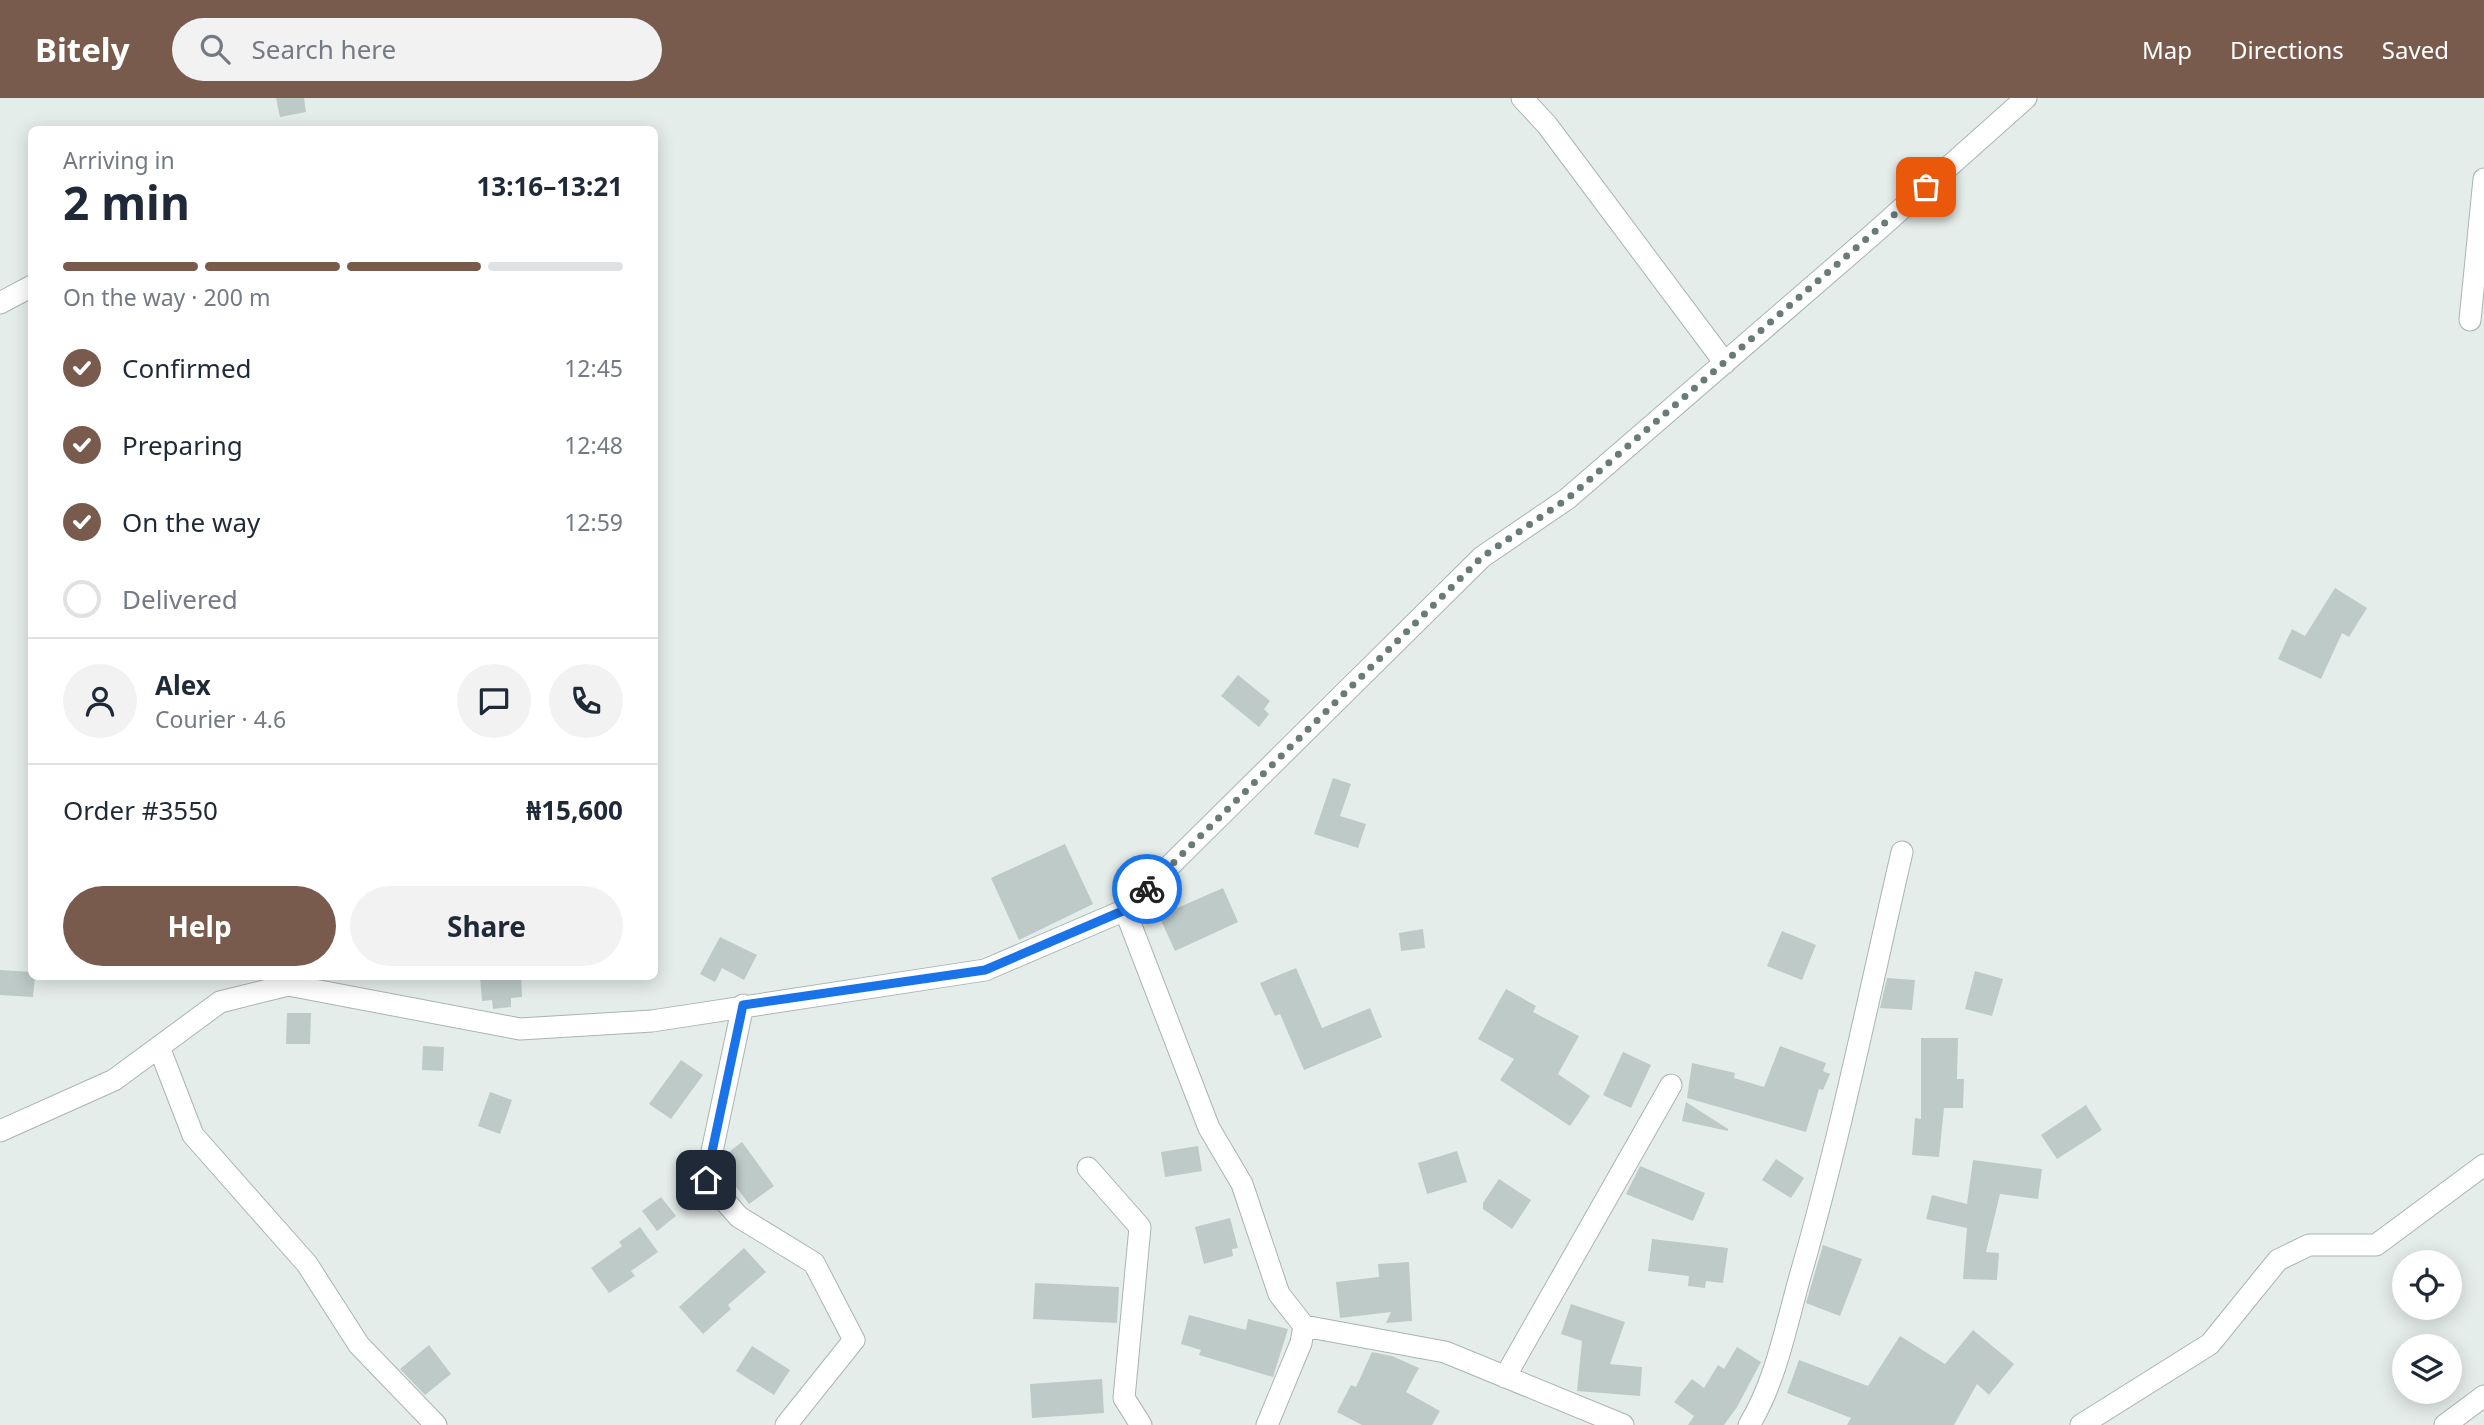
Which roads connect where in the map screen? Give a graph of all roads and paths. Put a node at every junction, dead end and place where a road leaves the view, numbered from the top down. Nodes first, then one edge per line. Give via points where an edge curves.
1 (1522, 98) edge
2 (2026, 98) edge
3 (2484, 179) edge
4 (28, 288) edge
5 (0, 303) edge
6 (2470, 320) dead end
7 (1724, 363) junction
8 (1902, 852) dead end
9 (1125, 910) junction
10 (743, 1005) junction
11 (159, 1047) junction
12 (1671, 1085) dead end
13 (0, 1131) edge
14 (2484, 1165) edge
15 (1088, 1168) dead end
16 (1304, 1326) junction
17 (1505, 1377) junction
18 (2484, 1396) edge
19 (436, 1425) edge
20 (786, 1425) edge
21 (1141, 1425) edge
22 (1267, 1425) edge
23 (1623, 1425) edge
24 (1749, 1425) edge
25 (2081, 1425) edge
26 (2445, 1425) edge

1 - 7 street via 1555,135
2 - 7 street
3 - 6 street
4 - 5 street
7 - 9 street via 1567,499 1482,557
8 - 24 street via 1824,1196 1759,1410
9 - 10 street via 985,970
9 - 16 street via 1209,1128 1242,1184 1279,1294
10 - 11 street via 652,1021 520,1029 288,985 220,1002
10 - 20 street via 706,1180 740,1217 814,1264 854,1340
11 - 13 street via 114,1080
11 - 19 street via 192,1135 307,1264 359,1345
12 - 17 street
14 - 25 street via 2376,1245 2309,1245 2278,1260 2210,1344
15 - 21 street via 1140,1227 1124,1398
16 - 17 street via 1445,1352
16 - 22 street
17 - 23 street
18 - 26 street

